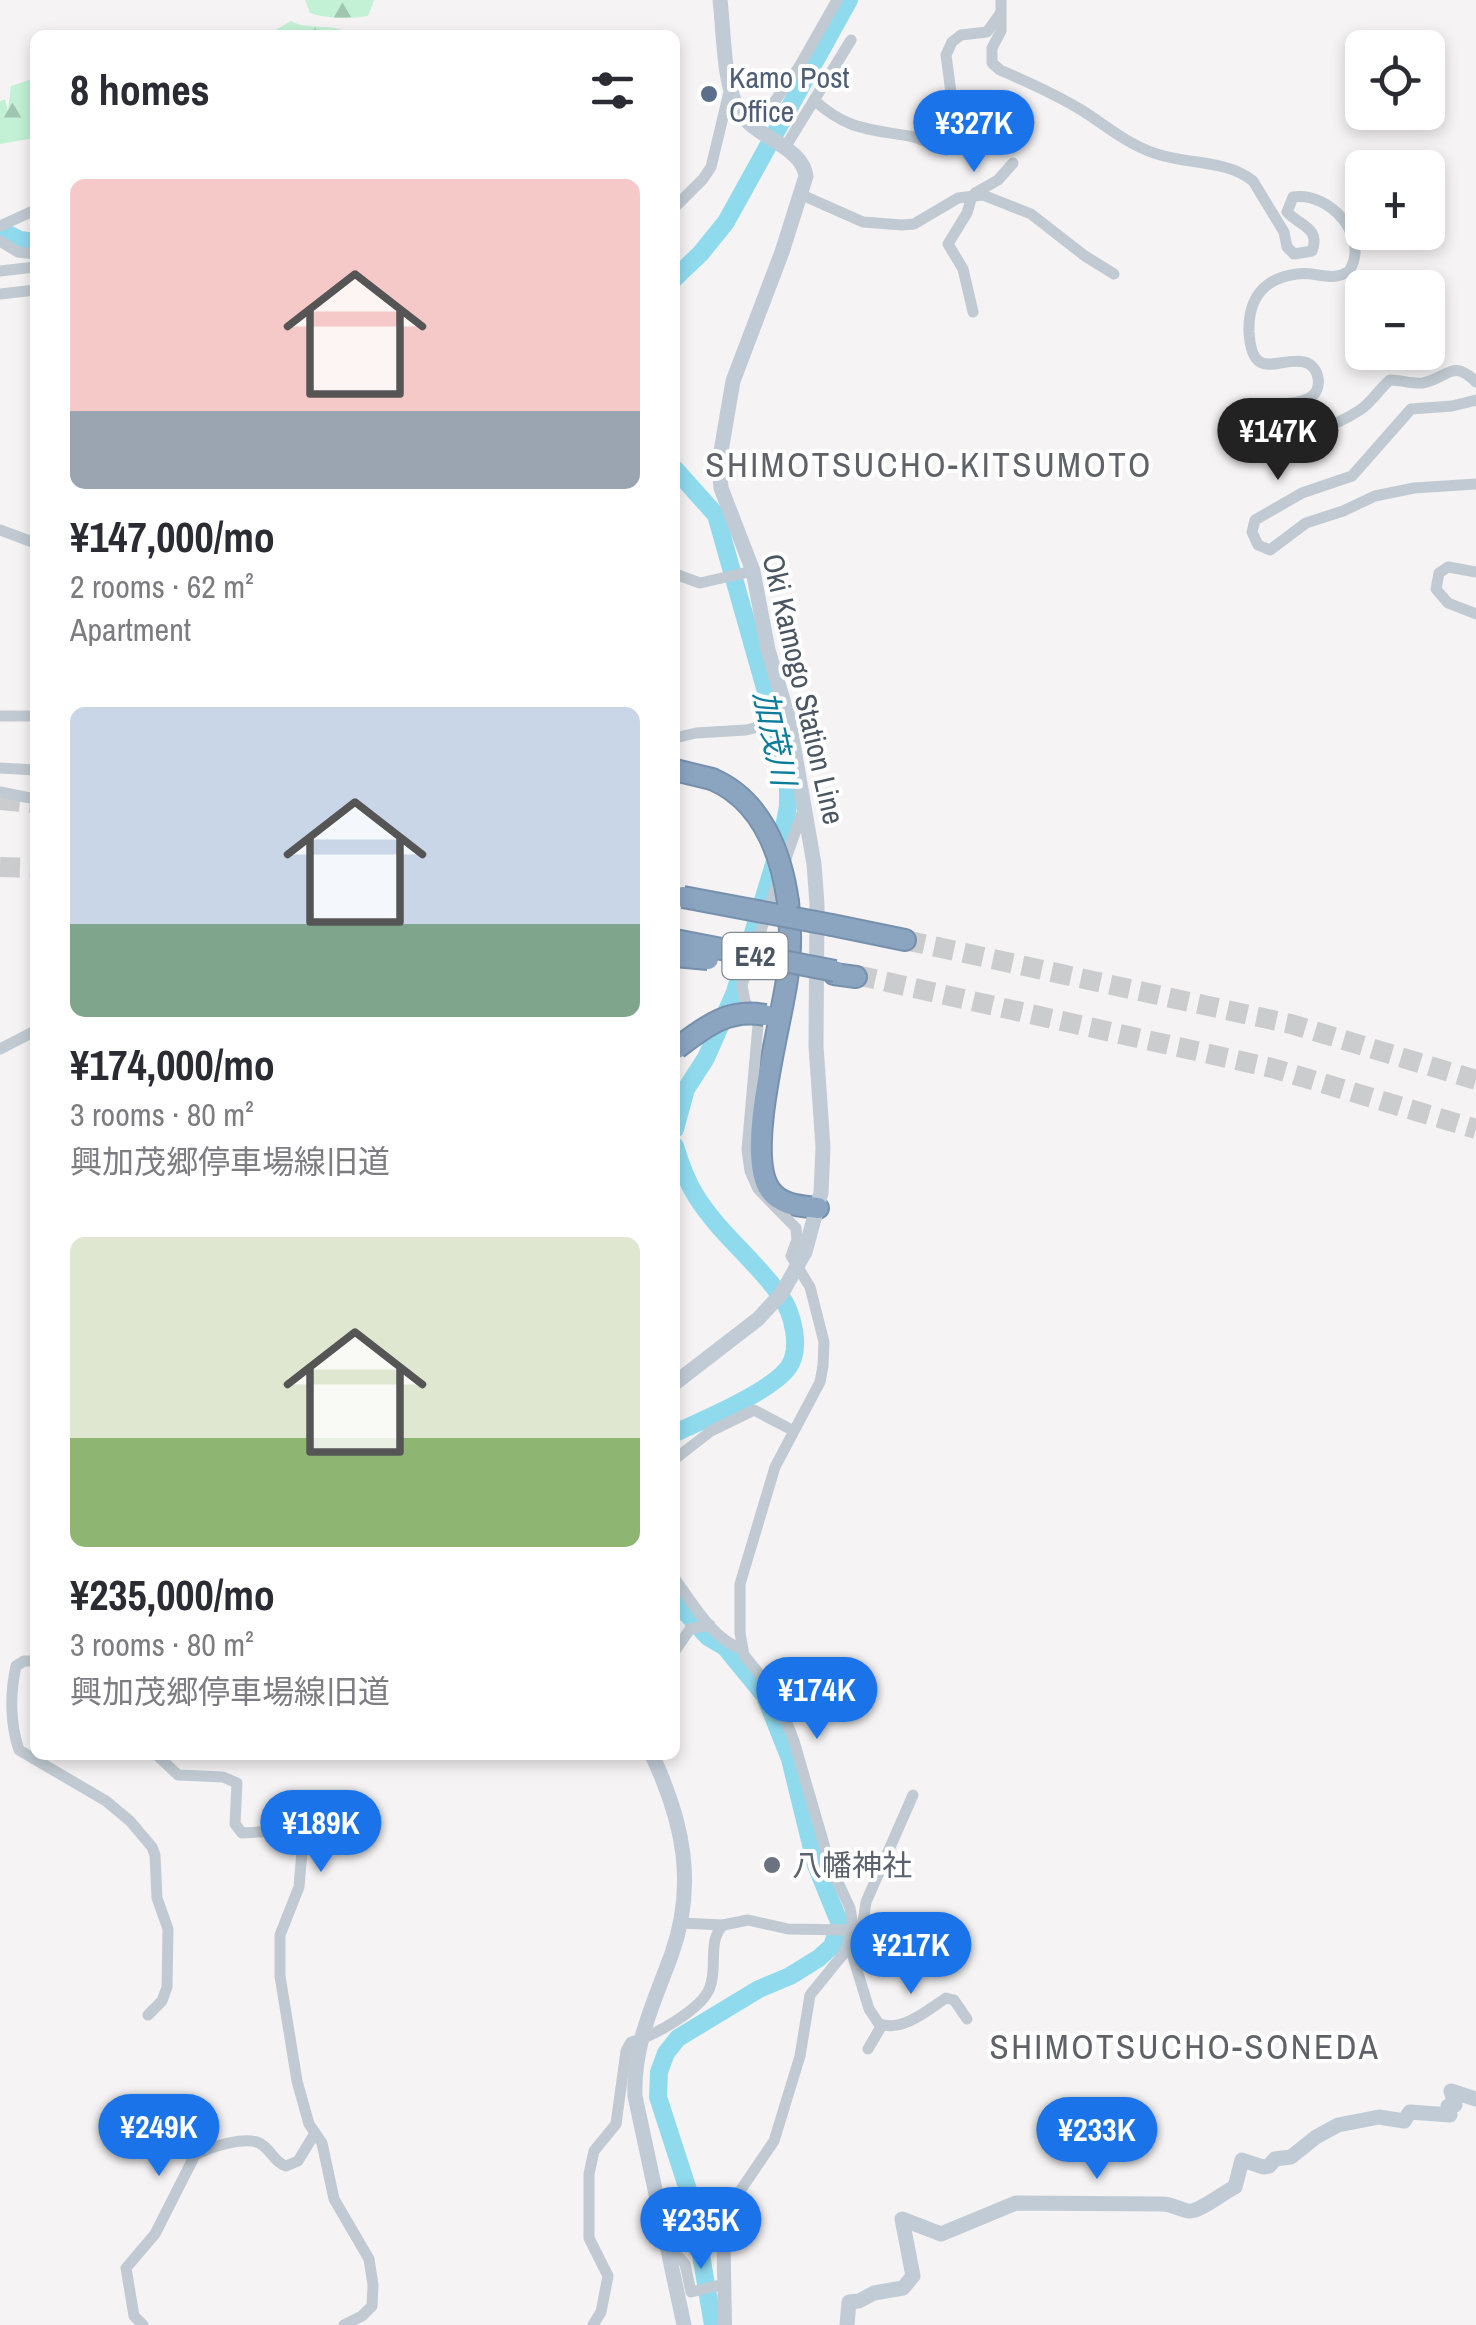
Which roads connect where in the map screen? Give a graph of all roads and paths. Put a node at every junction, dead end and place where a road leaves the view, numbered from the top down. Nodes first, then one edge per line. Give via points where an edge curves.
1 (720, 0) edge
2 (837, 0) edge
3 (1002, 6) edge
4 (851, 40) dead end
5 (730, 88) junction
6 (814, 100) junction
7 (756, 130) junction
8 (783, 148) junction
9 (1013, 163) dead end
10 (802, 195) junction
11 (969, 197) junction
12 (680, 202) edge
13 (30, 212) edge
14 (0, 226) edge
15 (0, 240) edge
16 (30, 253) edge
17 (30, 268) edge
18 (0, 271) edge
19 (1114, 274) dead end
20 (30, 291) edge
21 (0, 294) edge
22 (973, 312) dead end
23 (1476, 382) edge
24 (1476, 400) edge
25 (1476, 484) edge
26 (0, 530) edge
27 (30, 542) edge
28 (753, 570) junction
29 (1476, 572) edge
30 (680, 576) edge
31 (1476, 614) edge
32 (0, 716) edge
33 (30, 716) edge
34 (786, 720) junction
35 (680, 737) edge
36 (0, 768) edge
37 (30, 770) edge
38 (680, 771) edge
39 (0, 792) edge
40 (30, 799) edge
41 (805, 808) junction
42 (680, 892) edge
43 (905, 940) tunnel mouth
44 (680, 941) edge
45 (680, 957) edge
46 (772, 1020) junction
47 (30, 1034) edge
48 (680, 1046) edge
49 (0, 1049) edge
50 (818, 1208) junction
51 (795, 1274) junction
52 (680, 1378) edge
53 (792, 1430) junction
54 (680, 1455) edge
55 (680, 1585) edge
56 (710, 1625) junction
57 (680, 1644) edge
58 (742, 1649) junction
59 (30, 1661) edge
60 (30, 1756) edge
61 (36, 1760) edge
62 (162, 1760) edge
63 (654, 1760) edge
64 (914, 1795) dead end
65 (681, 1923) junction
66 (723, 1924) junction
67 (850, 1937) junction
68 (148, 2016) dead end
69 (967, 2019) dead end
70 (882, 2026) junction
71 (640, 2040) junction
72 (868, 2049) dead end
73 (1476, 2099) edge
74 (315, 2133) junction
75 (722, 2216) joint
76 (670, 2258) junction
77 (724, 2284) junction
78 (143, 2325) edge
79 (344, 2325) edge
80 (593, 2325) edge
81 (684, 2325) edge
82 (725, 2325) edge
83 (847, 2325) edge

1 - 5 main road
2 - 7 street
3 - 6 street via 987,32 961,35 948,48 952,100 946,150 914,136 856,127
3 - 23 street via 991,52 996,67 1079,108 1129,144 1247,176 1290,252 1306,254 1315,246 1311,230 1287,212 1293,196 1326,205 1350,229 1356,249 1349,271 1338,277 1290,275 1263,289 1250,307 1251,348 1260,361 1304,362 1318,378 1311,398 1272,408 1271,430 1316,430 1360,410 1390,380 1422,383 1456,370
4 - 6 street
5 - 7 main road
5 - 12 street via 711,167
6 - 8 street
7 - 8 main road
8 - 10 main road via 806,169
9 - 11 street
10 - 11 street via 863,222 902,225
10 - 28 main road, Oki Kamogo Station Line via 733,381 720,464 726,508
11 - 19 street via 983,195 1031,214
11 - 22 street via 968,213 948,244 963,269
13 - 14 street
15 - 16 street
17 - 18 street
20 - 21 street
24 - 25 street via 1411,410 1352,476 1268,511 1254,520 1252,532 1270,550 1306,523 1375,496
26 - 27 street
28 - 30 street via 700,583
28 - 34 main road, Oki Kamogo Station Line
29 - 31 street via 1448,567 1436,588 1448,603
32 - 33 street
34 - 35 street
34 - 41 main road, Oki Kamogo Station Line
36 - 37 street
38 - 46 highway, bridge via 737,793 758,816 780,862 789,967
39 - 40 street
41 - 50 main road, Oki Kamogo Station Line via 818,904
41 - 51 street via 742,993 758,1025 750,1170 764,1198 796,1228
42 - 43 highway, E42, bridge
44 - 45 highway, E42, bridge via 845,974
46 - 48 highway, bridge via 747,1012 724,1017
46 - 50 highway via 763,1175 780,1199
47 - 49 street
50 - 51 main road, Oki Kamogo Station Line
51 - 52 main road, Oki Kamogo Station Line via 771,1306
51 - 53 street via 810,1287 824,1359 820,1382
53 - 54 street via 754,1410
53 - 58 street via 742,1577
55 - 56 street
56 - 57 street via 690,1629
56 - 58 street
58 - 67 street via 768,1682 794,1740 830,1865 850,1908
59 - 60 street via 16,1666 12,1683 19,1750
61 - 68 street via 106,1801 156,1854 158,1898 168,1928 167,1986
62 - 74 street via 178,1775 237,1782 235,1824 242,1833 301,1834 298,1887 280,1935 280,1976 297,2081
63 - 65 main road via 684,1846
64 - 67 street via 866,1902 862,1935
65 - 66 street
65 - 71 main road
66 - 67 street via 748,1920
66 - 71 street via 706,1995 658,2034
67 - 70 street via 869,2009
67 - 75 street via 812,1991 772,2145
69 - 70 street via 949,1998 925,2015
70 - 72 street
71 - 76 main road via 635,2096
71 - 80 street via 626,2051 616,2124 590,2164 589,2238 608,2276
73 - 83 main road via 1451,2091 1450,2115 1410,2112 1404,2121 1379,2117 1338,2125 1269,2166 1242,2160 1236,2187 1198,2210 1175,2204 1016,2203 941,2234 902,2219 913,2276 903,2288 849,2302
74 - 78 street via 298,2161 286,2166 249,2140 195,2154 155,2234 126,2268 134,2316
74 - 79 street via 334,2199 360,2239 373,2285 372,2306
75 - 77 street
76 - 77 street via 684,2261 690,2292
76 - 81 main road
77 - 82 street

